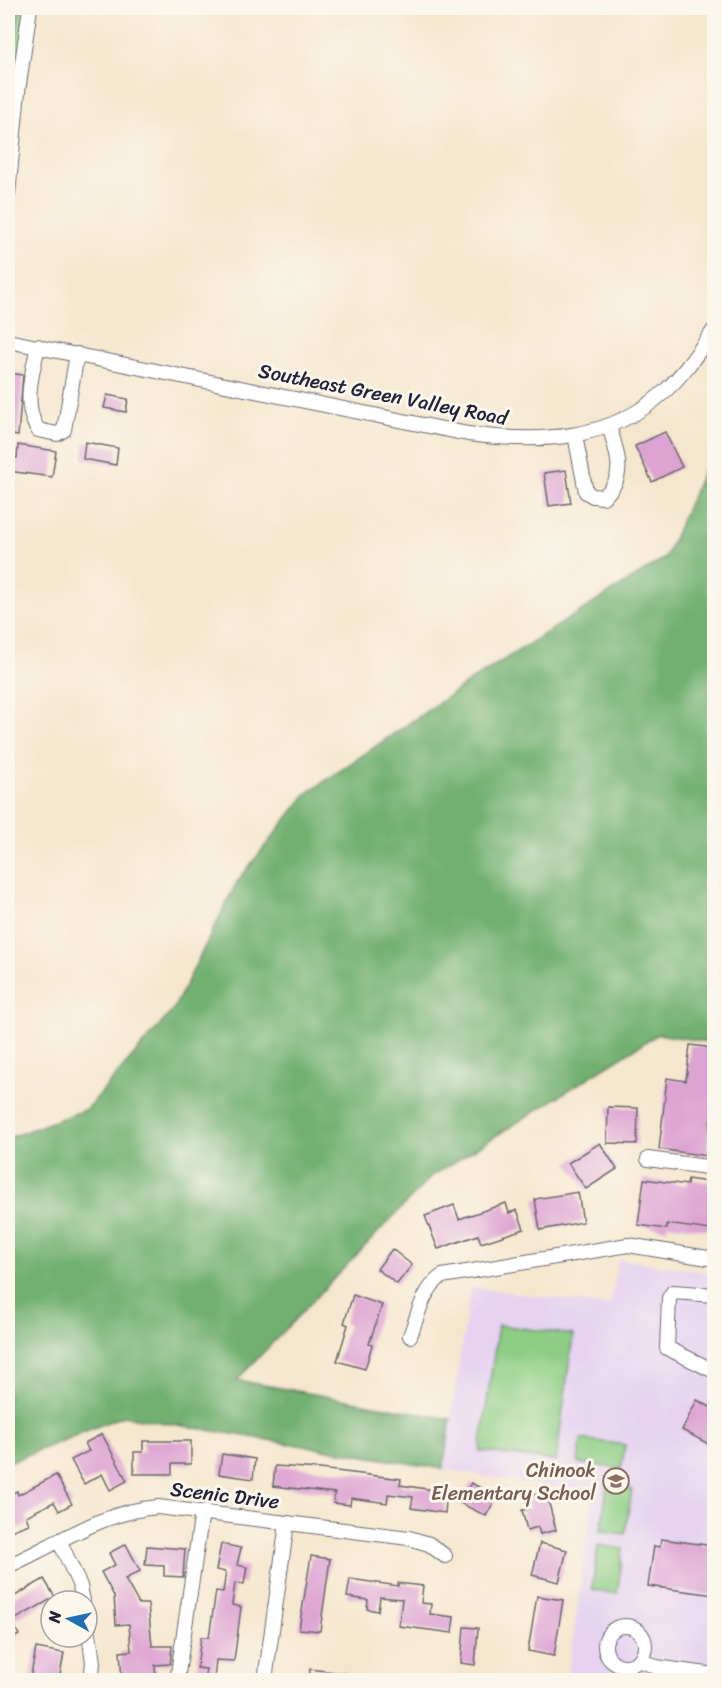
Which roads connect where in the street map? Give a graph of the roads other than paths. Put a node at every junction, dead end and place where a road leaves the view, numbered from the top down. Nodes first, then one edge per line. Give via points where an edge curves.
1 (30, 8) edge
2 (8, 194) edge
3 (714, 330) edge
4 (8, 340) edge
5 (38, 346) junction
6 (77, 354) junction
7 (609, 426) junction
8 (575, 435) junction
9 (648, 1159) dead end
10 (714, 1168) edge
11 (714, 1259) edge
12 (714, 1295) edge
13 (410, 1336) dead end
14 (714, 1371) edge
15 (201, 1512) junction
16 (287, 1523) junction
17 (60, 1542) junction
18 (445, 1556) dead end
19 (8, 1566) edge
20 (81, 1589) edge
21 (91, 1649) edge
22 (640, 1660) dead end
23 (714, 1675) edge
24 (91, 1680) edge
25 (177, 1680) edge
26 (265, 1680) edge

1 - 2 street
3 - 7 street, Southeast Green Valley Road via 664,392 636,413
4 - 5 street, Southeast Green Valley Road
5 - 6 street, Southeast Green Valley Road
5 - 6 street via 29,396 30,417 38,430 57,434 64,430
6 - 8 street, Southeast Green Valley Road via 468,434 519,439
7 - 8 street, Southeast Green Valley Road
7 - 8 street via 620,462 619,476 603,497 586,492
9 - 10 street
11 - 13 street via 628,1245 442,1276 426,1293
12 - 14 street via 674,1292 669,1298 665,1341 670,1351
15 - 16 street, Scenic Drive
15 - 17 street, Scenic Drive via 159,1507 133,1509 112,1515
15 - 25 street
16 - 18 street, Scenic Drive via 409,1538 429,1544
16 - 26 street
17 - 19 street, Scenic Drive
17 - 20 street
21 - 24 street
22 - 23 street via 656,1667

